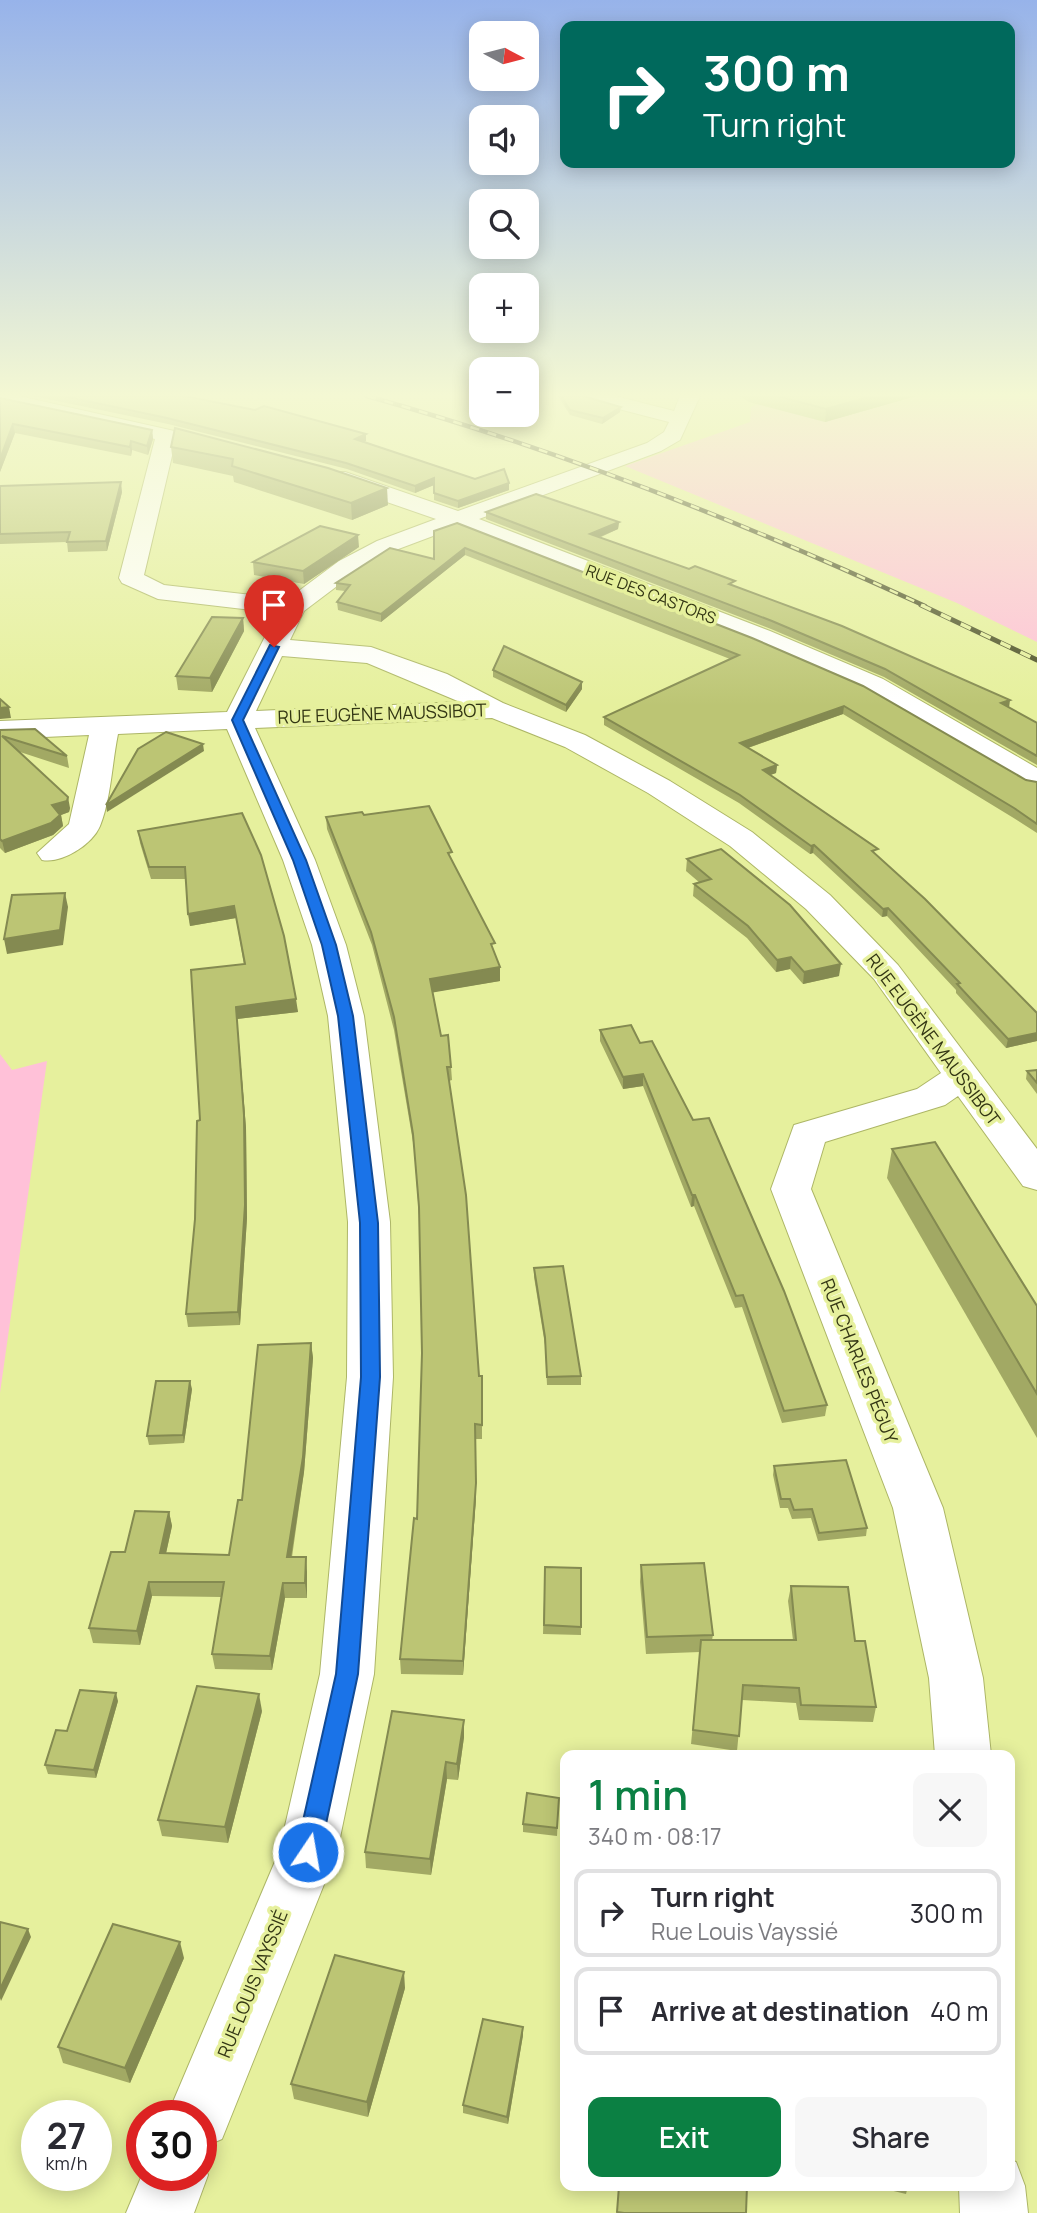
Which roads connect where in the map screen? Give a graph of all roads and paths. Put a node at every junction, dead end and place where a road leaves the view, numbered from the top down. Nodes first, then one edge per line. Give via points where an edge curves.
1 (151, 499) edge
2 (397, 499) edge
3 (510, 499) edge
4 (455, 519) junction
5 (293, 607) junction
6 (274, 647) junction
7 (495, 709) junction
8 (237, 720) junction
9 (105, 726) junction
10 (0, 730) edge
11 (1037, 780) edge
12 (53, 853) dead end
13 (963, 1076) junction
14 (1037, 1177) edge
15 (962, 1750) edge
16 (206, 2100) edge
17 (169, 2191) edge
18 (992, 2191) edge
19 (160, 2213) edge
20 (994, 2213) edge

1 - 5 street via 131,578 158,592
2 - 4 street, RUE DES CASTORS
3 - 4 street
4 - 5 street via 360,559
4 - 11 street, RUE DES CASTORS via 873,685
5 - 6 street
6 - 7 street via 371,655
6 - 8 street
7 - 8 street, RUE EUGÈNE MAUSSIBOT
7 - 13 street, RUE EUGÈNE MAUSSIBOT via 575,741 741,839 818,902 886,972
8 - 9 street, RUE EUGÈNE MAUSSIBOT
8 - 16 street, RUE LOUIS VAYSSIÉ via 299,860 329,945 346,1016 369,1223 370,1377 347,1674 308,1852
9 - 10 street, RUE EUGÈNE MAUSSIBOT
9 - 12 street via 84,827
13 - 14 street, RUE EUGÈNE MAUSSIBOT
13 - 15 street, RUE CHARLES PÉGUY via 931,1097 808,1134 791,1189 918,1508 956,1678
17 - 19 street
18 - 20 street

